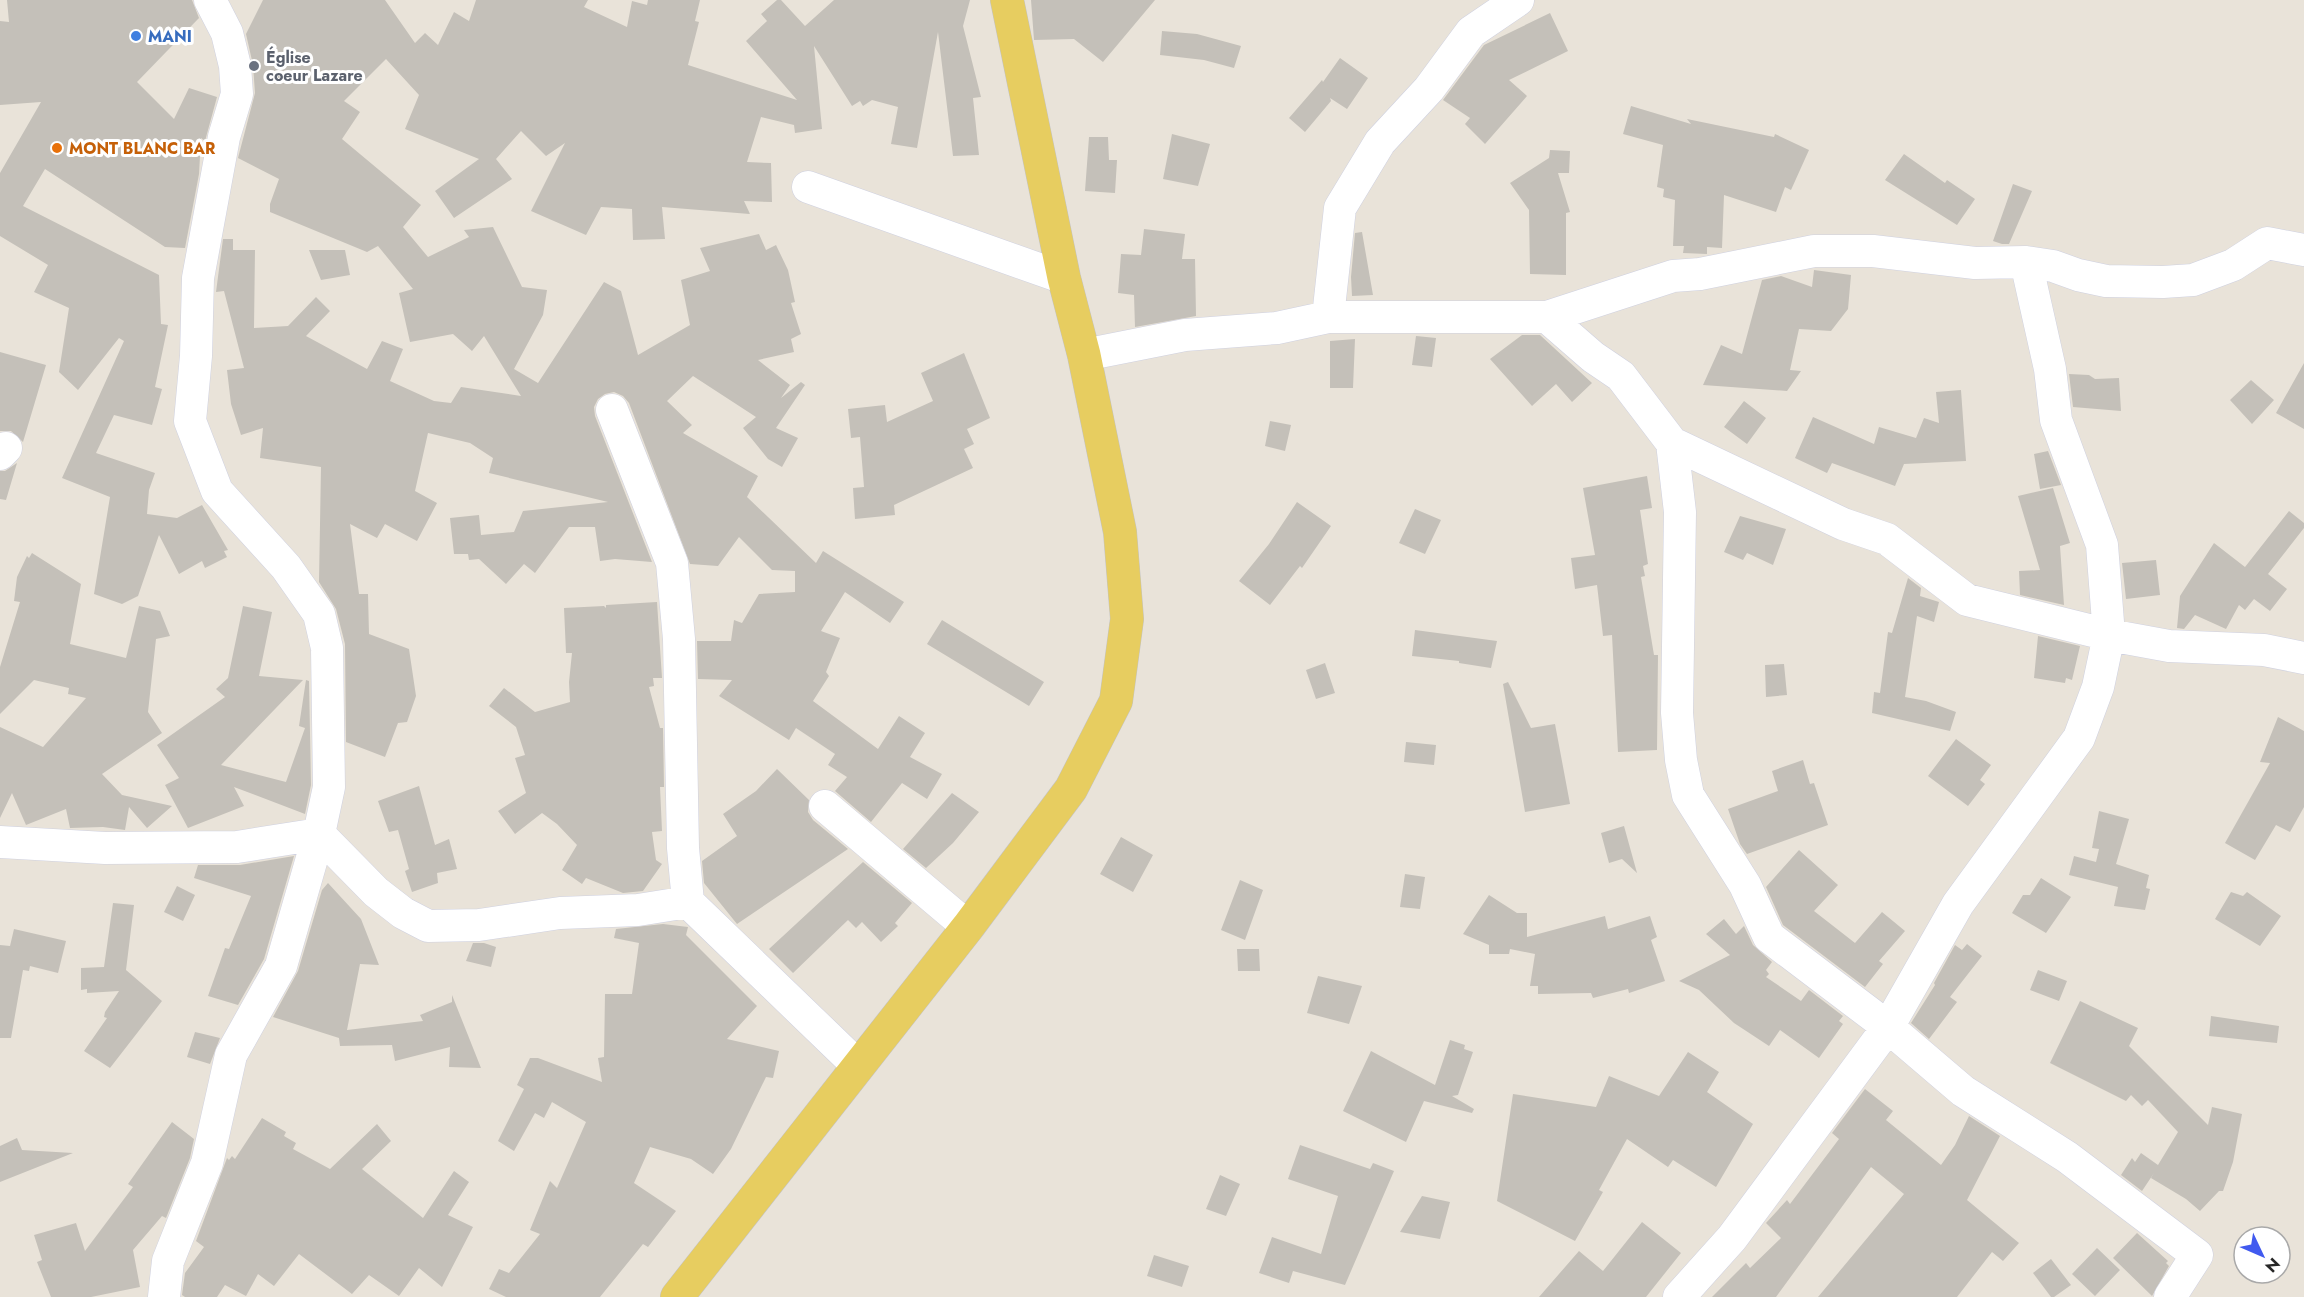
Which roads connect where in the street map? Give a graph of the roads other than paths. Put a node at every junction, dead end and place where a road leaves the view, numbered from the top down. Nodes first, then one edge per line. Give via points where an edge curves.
1 (210, 0) edge
2 (1007, 0) edge
3 (1518, 0) edge
4 (808, 187) dead end
5 (2304, 250) edge
6 (2026, 261) junction
7 (1064, 278) junction
8 (1328, 317) junction
9 (1547, 317) junction
10 (1084, 355) junction
11 (612, 410) dead end
12 (1672, 443) junction
13 (2109, 635) junction
14 (2304, 658) edge
15 (825, 806) dead end
16 (319, 834) junction
17 (0, 842) edge
18 (688, 902) junction
19 (968, 927) junction
20 (1888, 1027) junction
21 (857, 1065) junction
22 (164, 1297) edge
23 (677, 1297) edge
24 (1679, 1297) edge
25 (2170, 1297) edge

1 - 16 street via 227,33 237,94 224,137 198,278 190,421 217,491 286,567 319,614 327,648 329,787
2 - 7 main road
3 - 8 street via 1471,32 1429,89 1380,142 1340,208
4 - 7 street
5 - 6 street via 2267,243 2233,265 2193,280 2163,282 2106,281
6 - 9 street via 1975,263 1873,250 1814,251 1673,276
6 - 13 street via 2050,369 2056,420 2102,545
7 - 10 main road
8 - 9 street
8 - 10 street via 1277,328 1185,334
9 - 12 street via 1622,376
10 - 19 main road via 1120,532 1127,619 1116,701 1071,789
11 - 18 street via 672,563 679,639 683,848
12 - 13 street via 1842,524 1887,539 1967,600
12 - 20 street via 1680,512 1677,713 1688,795 1745,885 1769,937
13 - 14 street via 2169,646 2264,650
13 - 20 street via 2098,687 2079,738 1958,904
15 - 19 street
16 - 17 street via 237,847 105,848
16 - 18 street via 376,892 428,926 479,925 560,913 638,910
16 - 22 street via 281,966 231,1055 207,1163 168,1261
18 - 21 street
19 - 21 main road
20 - 24 street via 1732,1238
20 - 25 street via 1963,1091 2067,1157 2197,1255
21 - 23 main road

